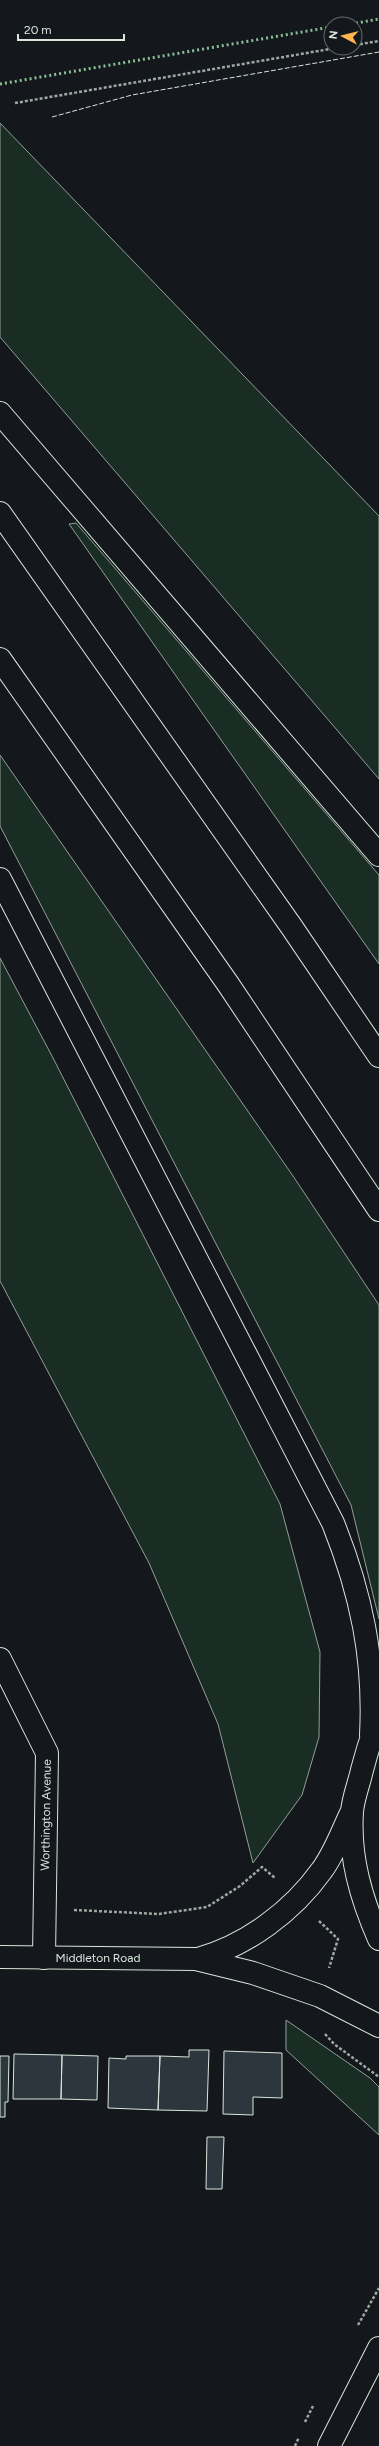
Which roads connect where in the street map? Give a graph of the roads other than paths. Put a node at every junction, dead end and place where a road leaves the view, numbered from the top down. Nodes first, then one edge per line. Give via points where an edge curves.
1 (0, 413) edge
2 (0, 513) edge
3 (0, 659) edge
4 (379, 855) edge
5 (0, 879) edge
6 (379, 1056) edge
7 (379, 1210) edge
8 (0, 1659) edge
9 (375, 1728) edge
10 (352, 1811) junction
11 (379, 1939) edge
12 (0, 1957) edge
13 (44, 1958) junction
14 (196, 1959) junction
15 (379, 2026) edge
16 (379, 2348) edge
17 (329, 2446) edge

1 - 4 main road
2 - 6 main road via 291,926
3 - 7 main road via 228,984
5 - 9 main road via 333,1523 350,1567 367,1640
8 - 13 main road, Worthington Avenue via 47,1754
9 - 10 main road
10 - 11 main road via 357,1877 365,1907
10 - 14 main road, Middleton Road via 323,1869 298,1899 243,1941 221,1952
12 - 13 main road, Middleton Road
13 - 14 main road, Middleton Road
14 - 15 main road, Middleton Road via 253,1973 320,1996
16 - 17 main road

